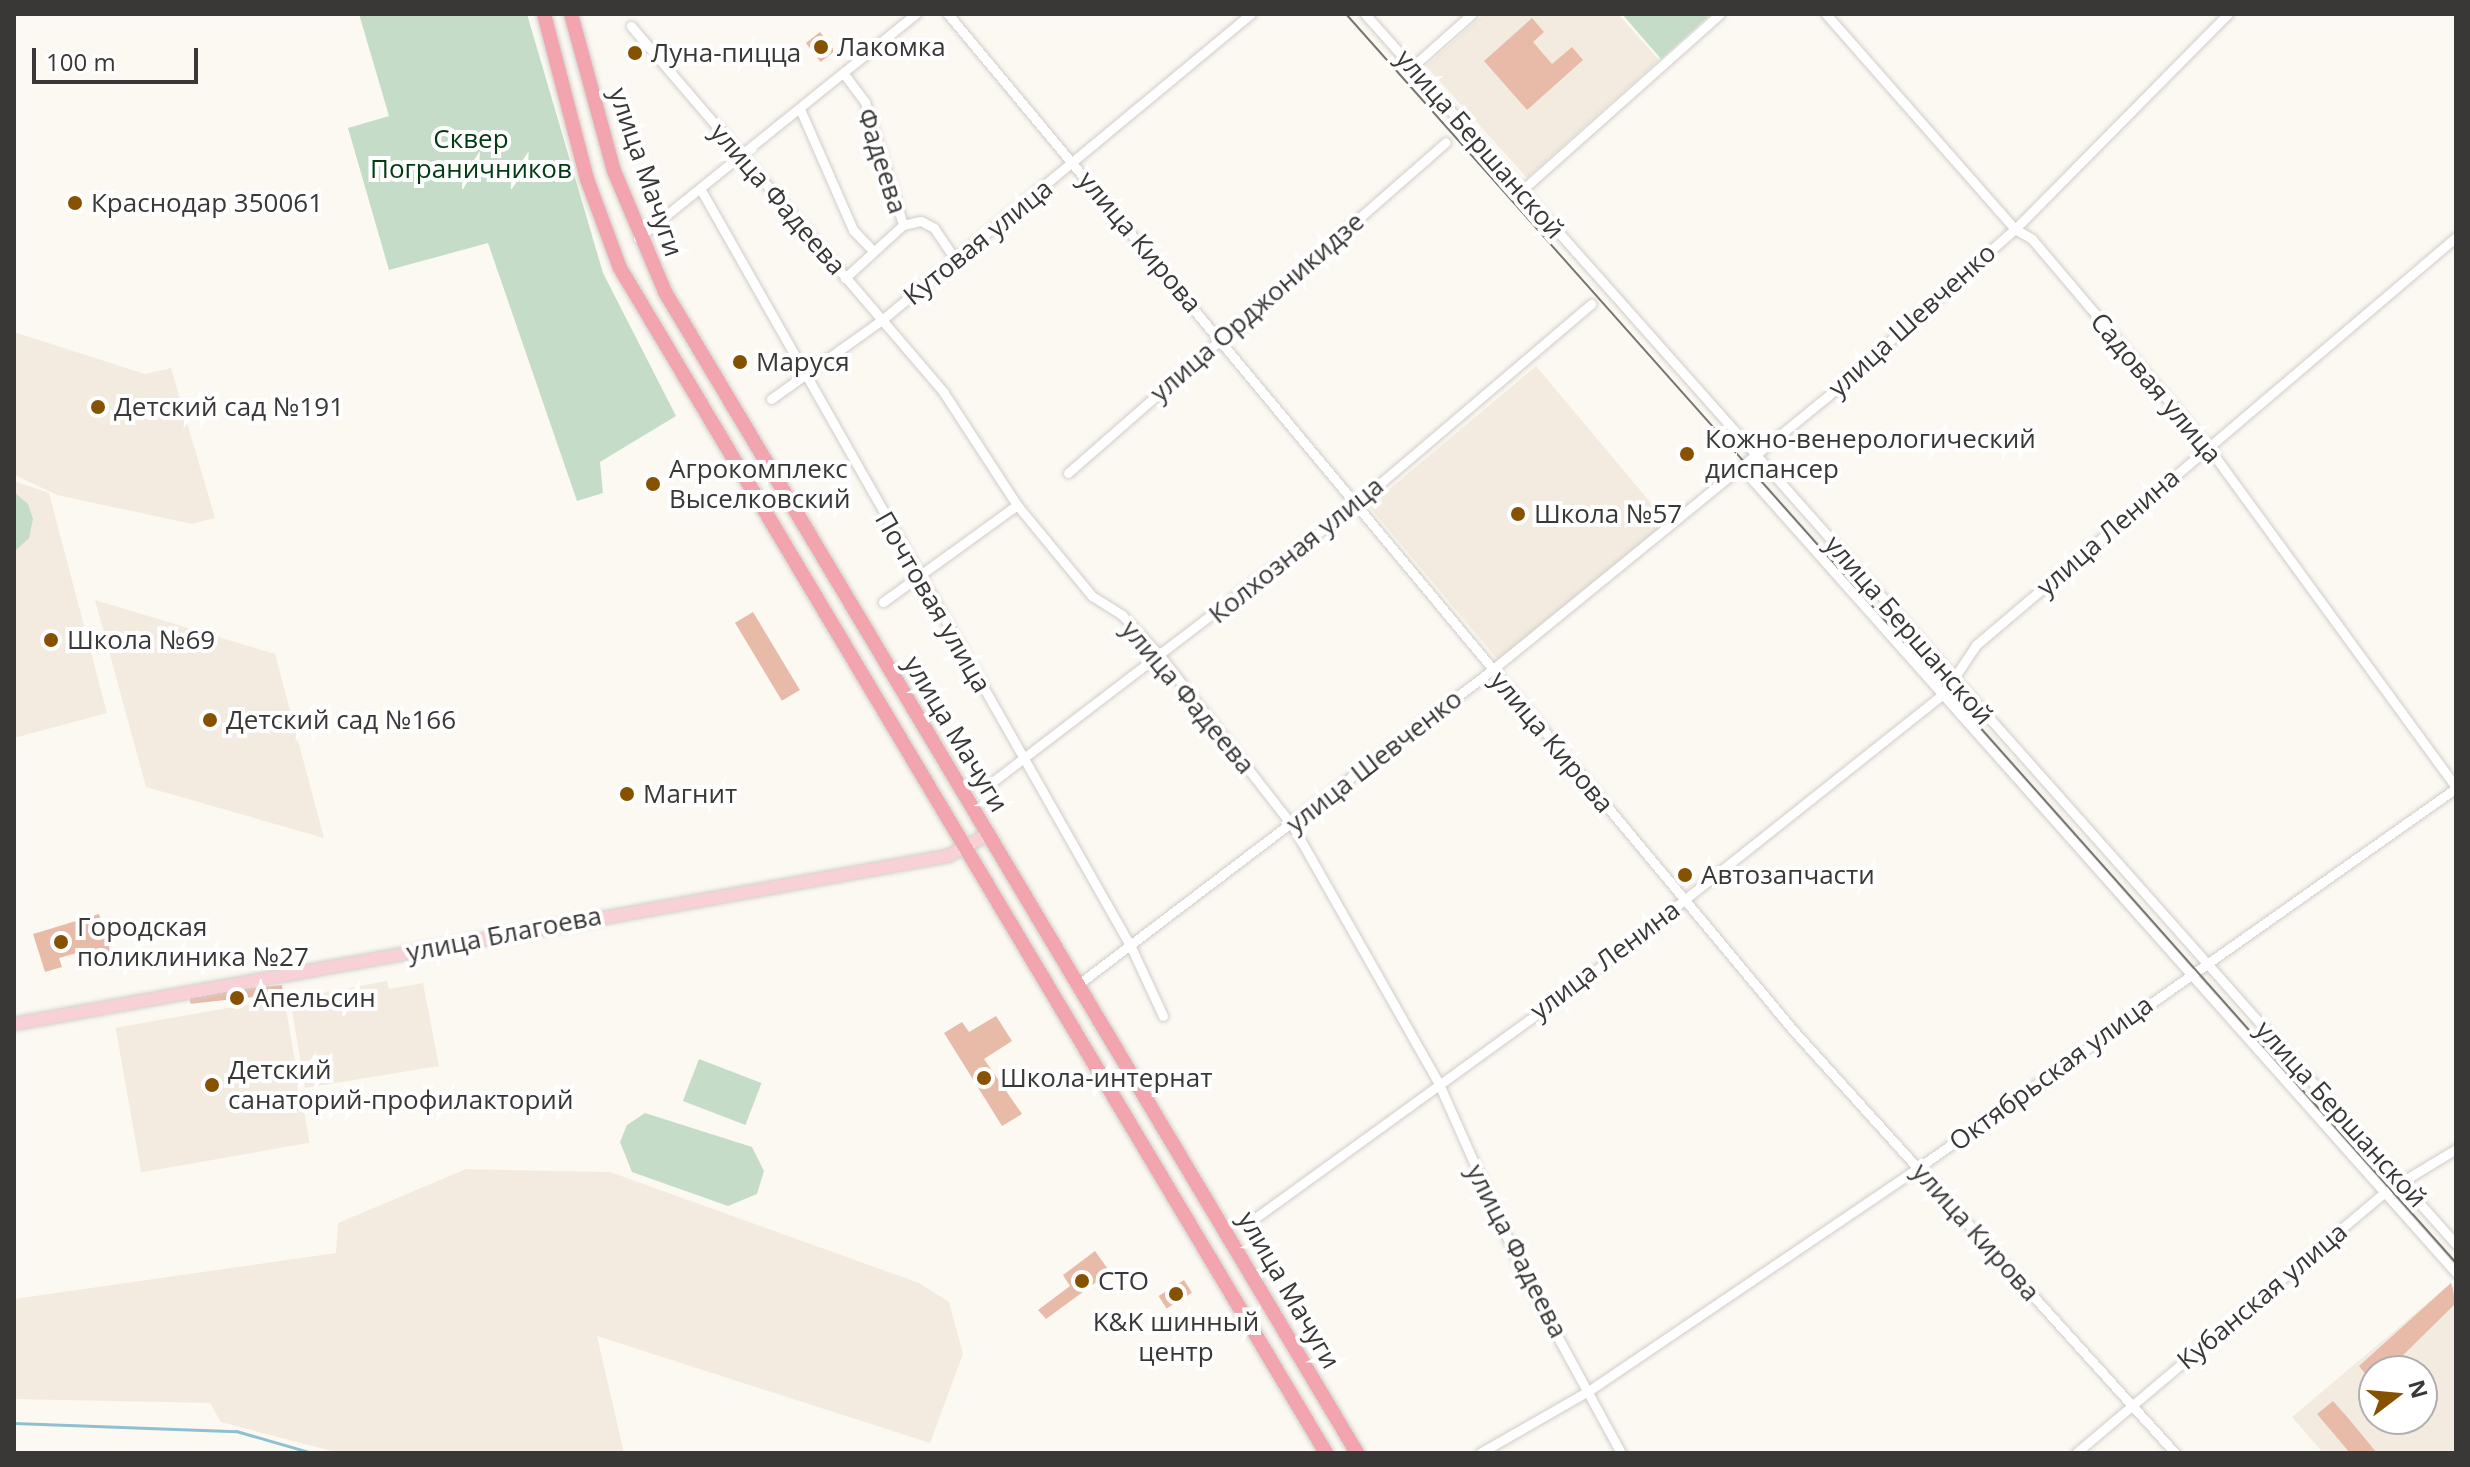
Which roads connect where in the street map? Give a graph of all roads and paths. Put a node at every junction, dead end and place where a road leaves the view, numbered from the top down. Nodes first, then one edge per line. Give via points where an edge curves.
1 (544, 14) edge
2 (571, 14) edge
3 (916, 14) edge
4 (948, 14) edge
5 (1251, 14) edge
6 (1365, 14) edge
7 (1472, 14) edge
8 (1720, 14) edge
9 (1826, 14) edge
10 (2228, 14) edge
11 (631, 26) dead end
12 (1412, 67) junction
13 (844, 74) junction
14 (800, 109) junction
15 (1446, 142) dead end
16 (742, 156) junction
17 (1075, 164) junction
18 (701, 190) junction
19 (1521, 191) junction
20 (903, 225) junction
21 (2015, 229) junction
22 (638, 238) junction
23 (2455, 241) edge
24 (873, 251) junction
25 (955, 259) junction
26 (845, 278) junction
27 (1591, 304) dead end
28 (883, 319) junction
29 (1221, 339) junction
30 (804, 380) junction
31 (771, 399) dead end
32 (2208, 447) junction
33 (1755, 454) junction
34 (1741, 467) junction
35 (1068, 473) dead end
36 (1356, 504) junction
37 (1017, 505) junction
38 (921, 578) junction
39 (883, 602) dead end
40 (1161, 657) junction
41 (1492, 670) junction
42 (1952, 681) junction
43 (1943, 694) junction
44 (1024, 764) junction
45 (991, 783) dead end
46 (2456, 787) edge
47 (1292, 825) junction
48 (989, 834) junction
49 (964, 850) junction
50 (1684, 900) junction
51 (1131, 947) junction
52 (2207, 964) junction
53 (2190, 974) junction
54 (1080, 983) junction
55 (1163, 1016) dead end
56 (14, 1024) edge
57 (1438, 1082) junction
58 (1149, 1101) junction
59 (1126, 1118) junction
60 (2456, 1149) edge
61 (1918, 1168) junction
62 (2401, 1181) junction
63 (2385, 1192) junction
64 (1258, 1216) dead end
65 (2456, 1244) edge
66 (2456, 1273) edge
67 (1590, 1390) junction
68 (2132, 1406) junction
69 (1326, 1453) edge
70 (1357, 1453) edge
71 (1480, 1453) edge
72 (1621, 1453) edge
73 (2076, 1453) edge
74 (2175, 1453) edge

1 - 49 main road, улица Мачуги via 587,179 620,268
2 - 22 main road, улица Мачуги
3 - 13 street
4 - 17 street, улица Кирова
5 - 17 street, Кутовая улица
6 - 12 street, улица Бершанской
7 - 12 street
8 - 19 street
9 - 21 street, Садовая улица
10 - 21 street, улица Шевченко
11 - 16 street, улица Фадеева
12 - 19 street, улица Бершанской
13 - 14 street
13 - 20 street, Фадеева via 865,102
14 - 16 street
14 - 24 street via 853,230
15 - 29 street, улица Орджоникидзе
16 - 18 street
16 - 26 street, улица Фадеева
17 - 25 street, Кутовая улица
17 - 29 street, улица Кирова
18 - 22 street
18 - 30 street, Почтовая улица
19 - 33 street, улица Бершанской
20 - 24 street, Фадеева
20 - 25 street via 921,221 934,228
21 - 32 street, Садовая улица via 2032,239
21 - 33 street, улица Шевченко
22 - 48 main road, улица Мачуги
23 - 32 street, улица Ленина
24 - 26 street, Фадеева
25 - 28 street, Кутовая улица
26 - 28 street, улица Фадеева
27 - 36 street, Колхозная улица
28 - 30 street, Кутовая улица
28 - 37 street, улица Фадеева via 979,440
29 - 35 street, улица Орджоникидзе
29 - 36 street, улица Кирова
30 - 31 street, Кутовая улица
30 - 38 street, Почтовая улица
32 - 42 street, улица Ленина via 1976,645
32 - 46 street, Садовая улица
33 - 34 street, улица Шевченко
33 - 42 street, улица Бершанской
34 - 41 street, улица Шевченко
34 - 43 street, улица Бершанской
36 - 40 street, Колхозная улица
36 - 41 street, улица Кирова
37 - 38 street
37 - 40 street, улица Фадеева via 1092,596 1122,615
38 - 39 street
38 - 44 street, Почтовая улица
40 - 44 street, Колхозная улица
40 - 47 street, улица Фадеева
41 - 47 street, улица Шевченко
41 - 50 street, улица Кирова
42 - 52 street, улица Бершанской
43 - 50 street, улица Ленина
43 - 53 street, улица Бершанской
44 - 45 street, Колхозная улица
44 - 51 street, Почтовая улица
46 - 52 street, Октябрьская улица
47 - 51 street, улица Шевченко
47 - 57 street, улица Фадеева
48 - 49 street, улица Благоева
48 - 54 main road, улица Мачуги
49 - 56 street, улица Благоева via 722,899 642,908
49 - 59 main road, улица Мачуги
50 - 57 street, улица Ленина via 1581,982
50 - 61 street, улица Кирова
51 - 54 street, улица Шевченко
51 - 55 street, Почтовая улица
52 - 53 street, Октябрьская улица
52 - 62 street, улица Бершанской
53 - 61 street, Октябрьская улица
53 - 63 street, улица Бершанской
54 - 58 main road, улица Мачуги
57 - 64 street, улица Ленина
57 - 67 street, улица Фадеева via 1525,1277
58 - 59 main road via 1131,1099
58 - 70 main road, улица Мачуги
59 - 69 main road, улица Мачуги
60 - 62 street, Кубанская улица
61 - 67 street, Октябрьская улица
61 - 68 street, улица Кирова
62 - 63 street, Кубанская улица
62 - 65 street, улица Бершанской
63 - 66 street, улица Бершанской
63 - 68 street, Кубанская улица
67 - 71 street, Октябрьская улица
67 - 72 street, улица Фадеева
68 - 73 street, Кубанская улица
68 - 74 street, улица Кирова

